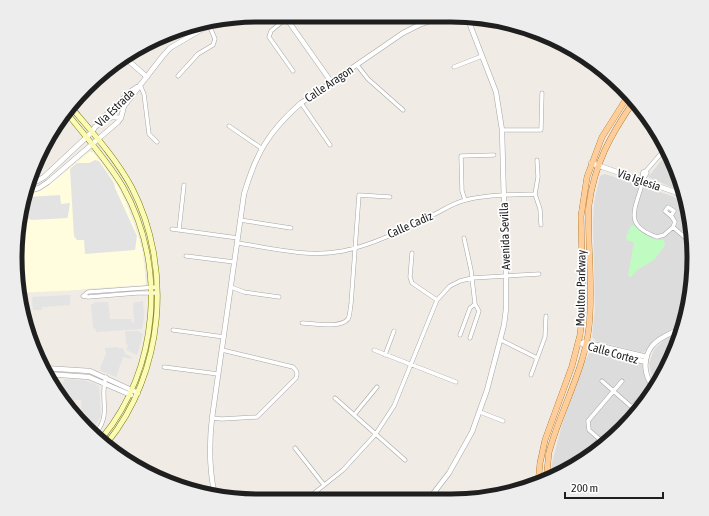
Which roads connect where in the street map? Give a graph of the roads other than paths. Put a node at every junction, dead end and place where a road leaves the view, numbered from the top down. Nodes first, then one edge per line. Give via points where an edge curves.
1 (281, 22) edge
2 (291, 22) edge
3 (427, 22) edge
4 (469, 23) edge
5 (210, 27) edge
6 (200, 29) edge
7 (482, 56) junction
8 (129, 61) edge
9 (357, 65) junction
10 (454, 67) dead end
11 (293, 71) dead end
12 (178, 76) dead end
13 (146, 77) junction
14 (332, 82) junction
15 (140, 85) junction
16 (542, 93) dead end
17 (626, 100) edge
18 (301, 103) junction
19 (631, 106) edge
20 (403, 110) dead end
21 (74, 111) edge
22 (69, 116) edge
23 (121, 118) junction
24 (105, 119) junction
25 (229, 126) dead end
26 (502, 130) junction
27 (92, 132) junction
28 (86, 137) junction
29 (98, 139) junction
30 (157, 142) dead end
31 (92, 144) junction
32 (330, 145) dead end
33 (262, 148) junction
34 (662, 152) edge
35 (494, 155) dead end
36 (537, 160) dead end
37 (591, 163) junction
38 (598, 166) junction
39 (642, 181) junction
40 (35, 182) edge
41 (184, 185) dead end
42 (32, 190) edge
43 (535, 194) junction
44 (678, 194) edge
45 (504, 195) junction
46 (390, 197) dead end
47 (465, 200) junction
48 (671, 216) junction
49 (240, 220) junction
50 (541, 225) dead end
51 (673, 227) junction
52 (291, 228) dead end
53 (172, 229) dead end
54 (179, 230) junction
55 (464, 238) dead end
56 (686, 238) edge
57 (237, 240) junction
58 (355, 248) junction
59 (412, 253) dead end
60 (186, 256) dead end
61 (234, 262) junction
62 (539, 274) dead end
63 (506, 277) junction
64 (472, 278) junction
65 (231, 287) junction
66 (154, 290) junction
67 (279, 297) dead end
68 (437, 300) junction
69 (475, 304) junction
70 (546, 316) dead end
71 (302, 323) dead end
72 (173, 330) dead end
73 (394, 331) dead end
74 (675, 332) edge
75 (460, 335) dead end
76 (224, 337) junction
77 (470, 338) dead end
78 (501, 340) junction
79 (579, 342) junction
80 (586, 344) junction
81 (222, 350) junction
82 (374, 350) dead end
83 (385, 355) junction
84 (537, 358) junction
85 (646, 359) junction
86 (411, 366) junction
87 (164, 367) dead end
88 (50, 368) edge
89 (53, 374) edge
90 (218, 374) junction
91 (531, 375) dead end
92 (106, 377) junction
93 (602, 381) dead end
94 (622, 381) dead end
95 (456, 382) dead end
96 (651, 382) edge
97 (104, 383) junction
98 (378, 388) dead end
99 (613, 390) junction
100 (131, 392) junction
101 (137, 395) junction
102 (335, 398) dead end
103 (634, 408) edge
104 (480, 412) junction
105 (354, 415) junction
106 (212, 418) junction
107 (502, 421) dead end
108 (97, 431) edge
109 (375, 434) junction
110 (103, 436) edge
111 (600, 439) joint
112 (109, 441) edge
113 (594, 446) edge
114 (295, 448) dead end
115 (405, 460) dead end
116 (547, 474) edge
117 (539, 477) edge
118 (324, 485) junction
119 (214, 489) edge
120 (435, 492) joint
121 (314, 494) edge
122 (438, 494) edge

1 - 11 street via 269,37
2 - 14 street
3 - 9 street, Calle Aragon via 403,33
4 - 7 street, Avenida Sevilla
5 - 12 street via 215,39 213,45 198,54
6 - 13 street, Via Estrada via 170,48
7 - 10 street
7 - 26 street, Avenida Sevilla via 496,92
8 - 13 street
9 - 14 street, Calle Aragon
9 - 20 street, Calle Aragon via 368,80
13 - 15 street, Via Estrada
14 - 18 street, Calle Aragon
15 - 23 street, Via Estrada via 124,106
15 - 24 street, Via Estrada via 112,109
15 - 30 street, Via Estrada via 144,94 149,134
16 - 26 street via 541,130
17 - 37 main road, Moulton Parkway via 604,133
18 - 32 street, Calle Aragon
18 - 33 street, Calle Aragon via 280,123
19 - 38 main road, Moulton Parkway via 612,135
21 - 27 main road
22 - 28 main road
23 - 24 street
23 - 29 street, Via Estrada
24 - 27 street, Via Estrada
25 - 33 street
26 - 45 street, Avenida Sevilla
27 - 28 street, Via Estrada
27 - 29 main road
28 - 31 main road
28 - 40 street, Via Estrada via 44,177
29 - 31 street, Via Estrada
29 - 66 main road via 132,187 143,213 157,268
31 - 42 street, Via Estrada via 48,182
31 - 66 main road via 123,188 142,231
33 - 49 street, Calle Aragon via 250,173
34 - 39 street via 646,171 647,174
35 - 47 street via 461,156 462,191
36 - 43 street
37 - 38 street, Via Iglesia
37 - 79 main road, Moulton Parkway via 581,216 583,309
38 - 39 street, Via Iglesia
38 - 80 main road, Moulton Parkway via 589,207 591,303
39 - 44 street, Via Iglesia
39 - 51 street via 633,215 636,224 657,237 663,236
41 - 54 street
43 - 45 street, Avenida Sevilla
43 - 50 street via 540,209
45 - 47 street, Calle Cadiz
45 - 63 street, Avenida Sevilla
46 - 58 street via 359,195
47 - 58 street, Calle Cadiz via 411,226
48 - 48 street via 665,211 670,207 674,212
48 - 51 street via 675,222
49 - 52 street
49 - 57 street, Calle Aragon
51 - 56 street
53 - 54 street
54 - 57 street
55 - 64 street
57 - 58 street, Calle Cadiz via 295,252 342,251
57 - 61 street, Calle Aragon
58 - 71 street via 348,319 335,325
59 - 68 street via 412,283
60 - 61 street
61 - 65 street, Calle Aragon
62 - 63 street, Avenida Sevilla
63 - 64 street
63 - 78 street, Avenida Sevilla via 506,309
64 - 68 street via 450,286
64 - 69 street
65 - 67 street via 244,292
65 - 76 street, Calle Aragon
66 - 66 street via 88,292 83,296 137,293
66 - 100 main road via 148,338
66 - 101 main road via 158,311 150,360
68 - 86 street
69 - 75 street via 470,308
69 - 77 street via 479,312
70 - 84 street via 545,337
72 - 76 street
73 - 83 street
74 - 85 street via 652,346
76 - 81 street, Calle Aragon
78 - 84 street
78 - 104 street, Avenida Sevilla
79 - 80 street, Calle Cortez
79 - 117 main road, Moulton Parkway via 544,440
80 - 85 street, Calle Cortez
80 - 116 main road, Moulton Parkway via 552,438
81 - 90 street, Calle Aragon
81 - 106 street via 293,367 297,374 257,418
82 - 83 street
83 - 86 street
84 - 91 street
85 - 96 street via 646,372
86 - 95 street
86 - 109 street via 394,406
87 - 90 street
88 - 92 street via 86,370
89 - 97 street via 89,377
90 - 106 street, Calle Aragon
92 - 97 street
92 - 100 street
93 - 99 street
94 - 99 street
97 - 100 street
97 - 108 street via 105,417
98 - 105 street
99 - 103 street
99 - 111 street via 588,420 589,430
100 - 101 street
100 - 110 main road
101 - 112 main road via 123,423
102 - 105 street
104 - 107 street
104 - 120 street, Avenida Sevilla via 462,451
105 - 109 street
106 - 119 street, Calle Aragon via 209,447
109 - 115 street
109 - 118 street via 343,470
111 - 113 street
114 - 118 street
118 - 121 street
120 - 122 street

